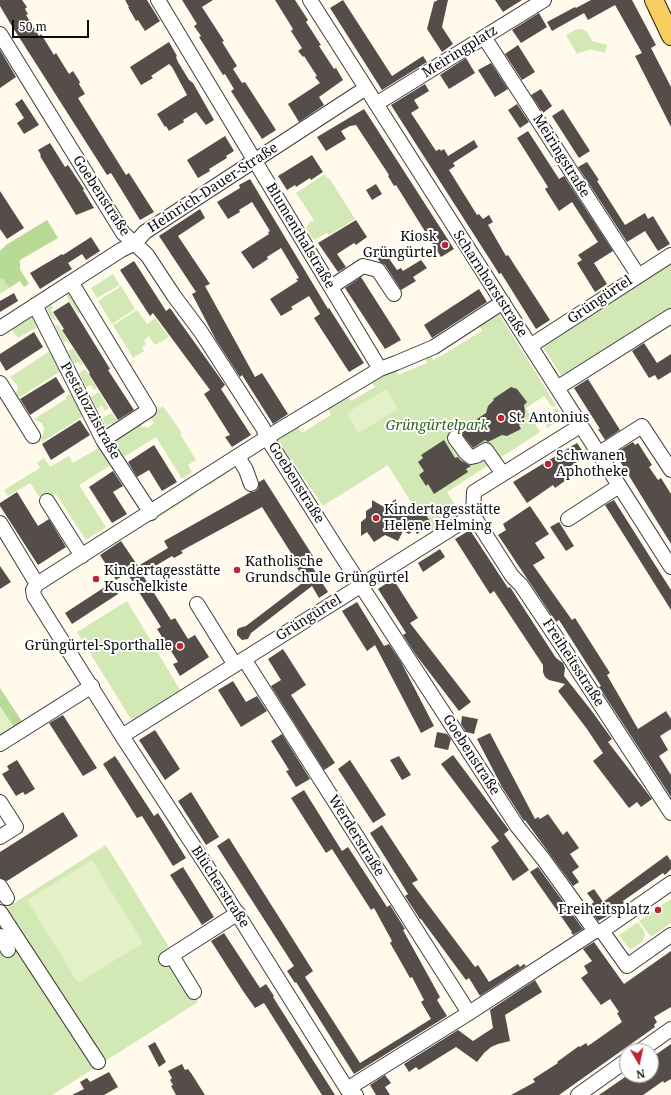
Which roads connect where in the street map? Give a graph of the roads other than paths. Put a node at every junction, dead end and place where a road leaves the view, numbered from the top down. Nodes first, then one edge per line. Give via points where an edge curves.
1 (158, 0) edge
2 (310, 0) edge
3 (544, 0) edge
4 (654, 0) edge
5 (0, 34) edge
6 (671, 36) edge
7 (484, 37) junction
8 (366, 88) junction
9 (376, 104) junction
10 (255, 160) junction
11 (135, 244) junction
12 (671, 255) edge
13 (638, 275) junction
14 (71, 282) junction
15 (331, 287) junction
16 (394, 294) dead end
17 (503, 302) junction
18 (35, 305) junction
19 (669, 321) edge
20 (0, 328) edge
21 (530, 346) junction
22 (380, 369) junction
23 (0, 383) edge
24 (557, 388) junction
25 (580, 426) junction
26 (33, 436) dead end
27 (267, 438) junction
28 (455, 438) dead end
29 (103, 440) junction
30 (598, 454) junction
31 (238, 457) junction
32 (671, 470) edge
33 (503, 474) junction
34 (251, 484) dead end
35 (619, 486) junction
36 (47, 501) dead end
37 (151, 513) junction
38 (473, 515) junction
39 (568, 519) dead end
40 (0, 523) edge
41 (82, 556) junction
42 (671, 567) edge
43 (362, 585) junction
44 (35, 587) junction
45 (197, 604) dead end
46 (239, 662) junction
47 (92, 686) junction
48 (122, 736) junction
49 (0, 744) edge
50 (0, 802) edge
51 (671, 813) edge
52 (0, 837) edge
53 (671, 883) edge
54 (238, 914) junction
55 (2, 920) edge
56 (598, 931) junction
57 (671, 935) edge
58 (0, 936) edge
59 (8, 950) dead end
60 (194, 992) dead end
61 (469, 1013) junction
62 (671, 1029) edge
63 (651, 1043) edge
64 (98, 1062) dead end
65 (619, 1066) edge
66 (350, 1093) edge
67 (578, 1095) edge

1 - 10 street, Blumenthalstraße
2 - 8 street, Scharnhorststraße
3 - 7 street, Meiringplatz
4 - 6 main road
5 - 11 street, Goebenstraße via 123,233
7 - 9 street, Meiringplatz
7 - 13 street, Meiringstraße
8 - 9 street, Scharnhorststraße
8 - 10 street, Heinrich-Dauer-Straße
9 - 17 street, Scharnhorststraße
10 - 11 street, Heinrich-Dauer-Straße via 145,232
10 - 15 street, Blumenthalstraße
11 - 14 street, Heinrich-Dauer-Straße
11 - 27 street, Goebenstraße via 147,255 201,332
12 - 13 street, Grüngürtel
13 - 21 street, Grüngürtel
14 - 18 street, Heinrich-Dauer-Straße
14 - 29 street via 149,410
15 - 16 street via 363,266 378,270
15 - 22 street, Blumenthalstraße
17 - 21 street, Scharnhorststraße
17 - 22 street via 434,347
18 - 20 street, Heinrich-Dauer-Straße
18 - 29 street, Pestalozzistraße
19 - 24 street
21 - 24 street, Scharnhorststraße
22 - 27 street
23 - 26 street
24 - 25 street, Scharnhorststraße
25 - 30 street, Scharnhorststraße
25 - 33 street
27 - 31 street
27 - 43 street, Goebenstraße
28 - 33 street via 471,457 486,450
29 - 37 street, Pestalozzistraße
30 - 32 street via 642,426
30 - 35 street, Scharnhorststraße
31 - 34 street
31 - 37 street
33 - 38 street via 474,492
35 - 39 street
35 - 42 street, Scharnhorststraße
36 - 41 street
37 - 41 street
38 - 43 street, Grüngürtel
38 - 51 street, Freiheitsstraße via 512,576 521,585 571,658
40 - 44 street, Blücherstraße
41 - 44 street
43 - 46 street, Grüngürtel
43 - 56 street, Goebenstraße via 517,826
44 - 47 street, Blücherstraße via 34,596
45 - 46 street, Werderstraße
46 - 48 street, Grüngürtel
46 - 61 street, Werderstraße
47 - 48 street, Blücherstraße
47 - 49 street
48 - 54 street, Blücherstraße
50 - 52 street via 16,827
53 - 56 street
54 - 60 street via 169,957
54 - 66 street, Blücherstraße
55 - 64 street
56 - 57 street via 627,966
56 - 61 street
58 - 59 street
61 - 66 street
62 - 63 street
65 - 67 street

